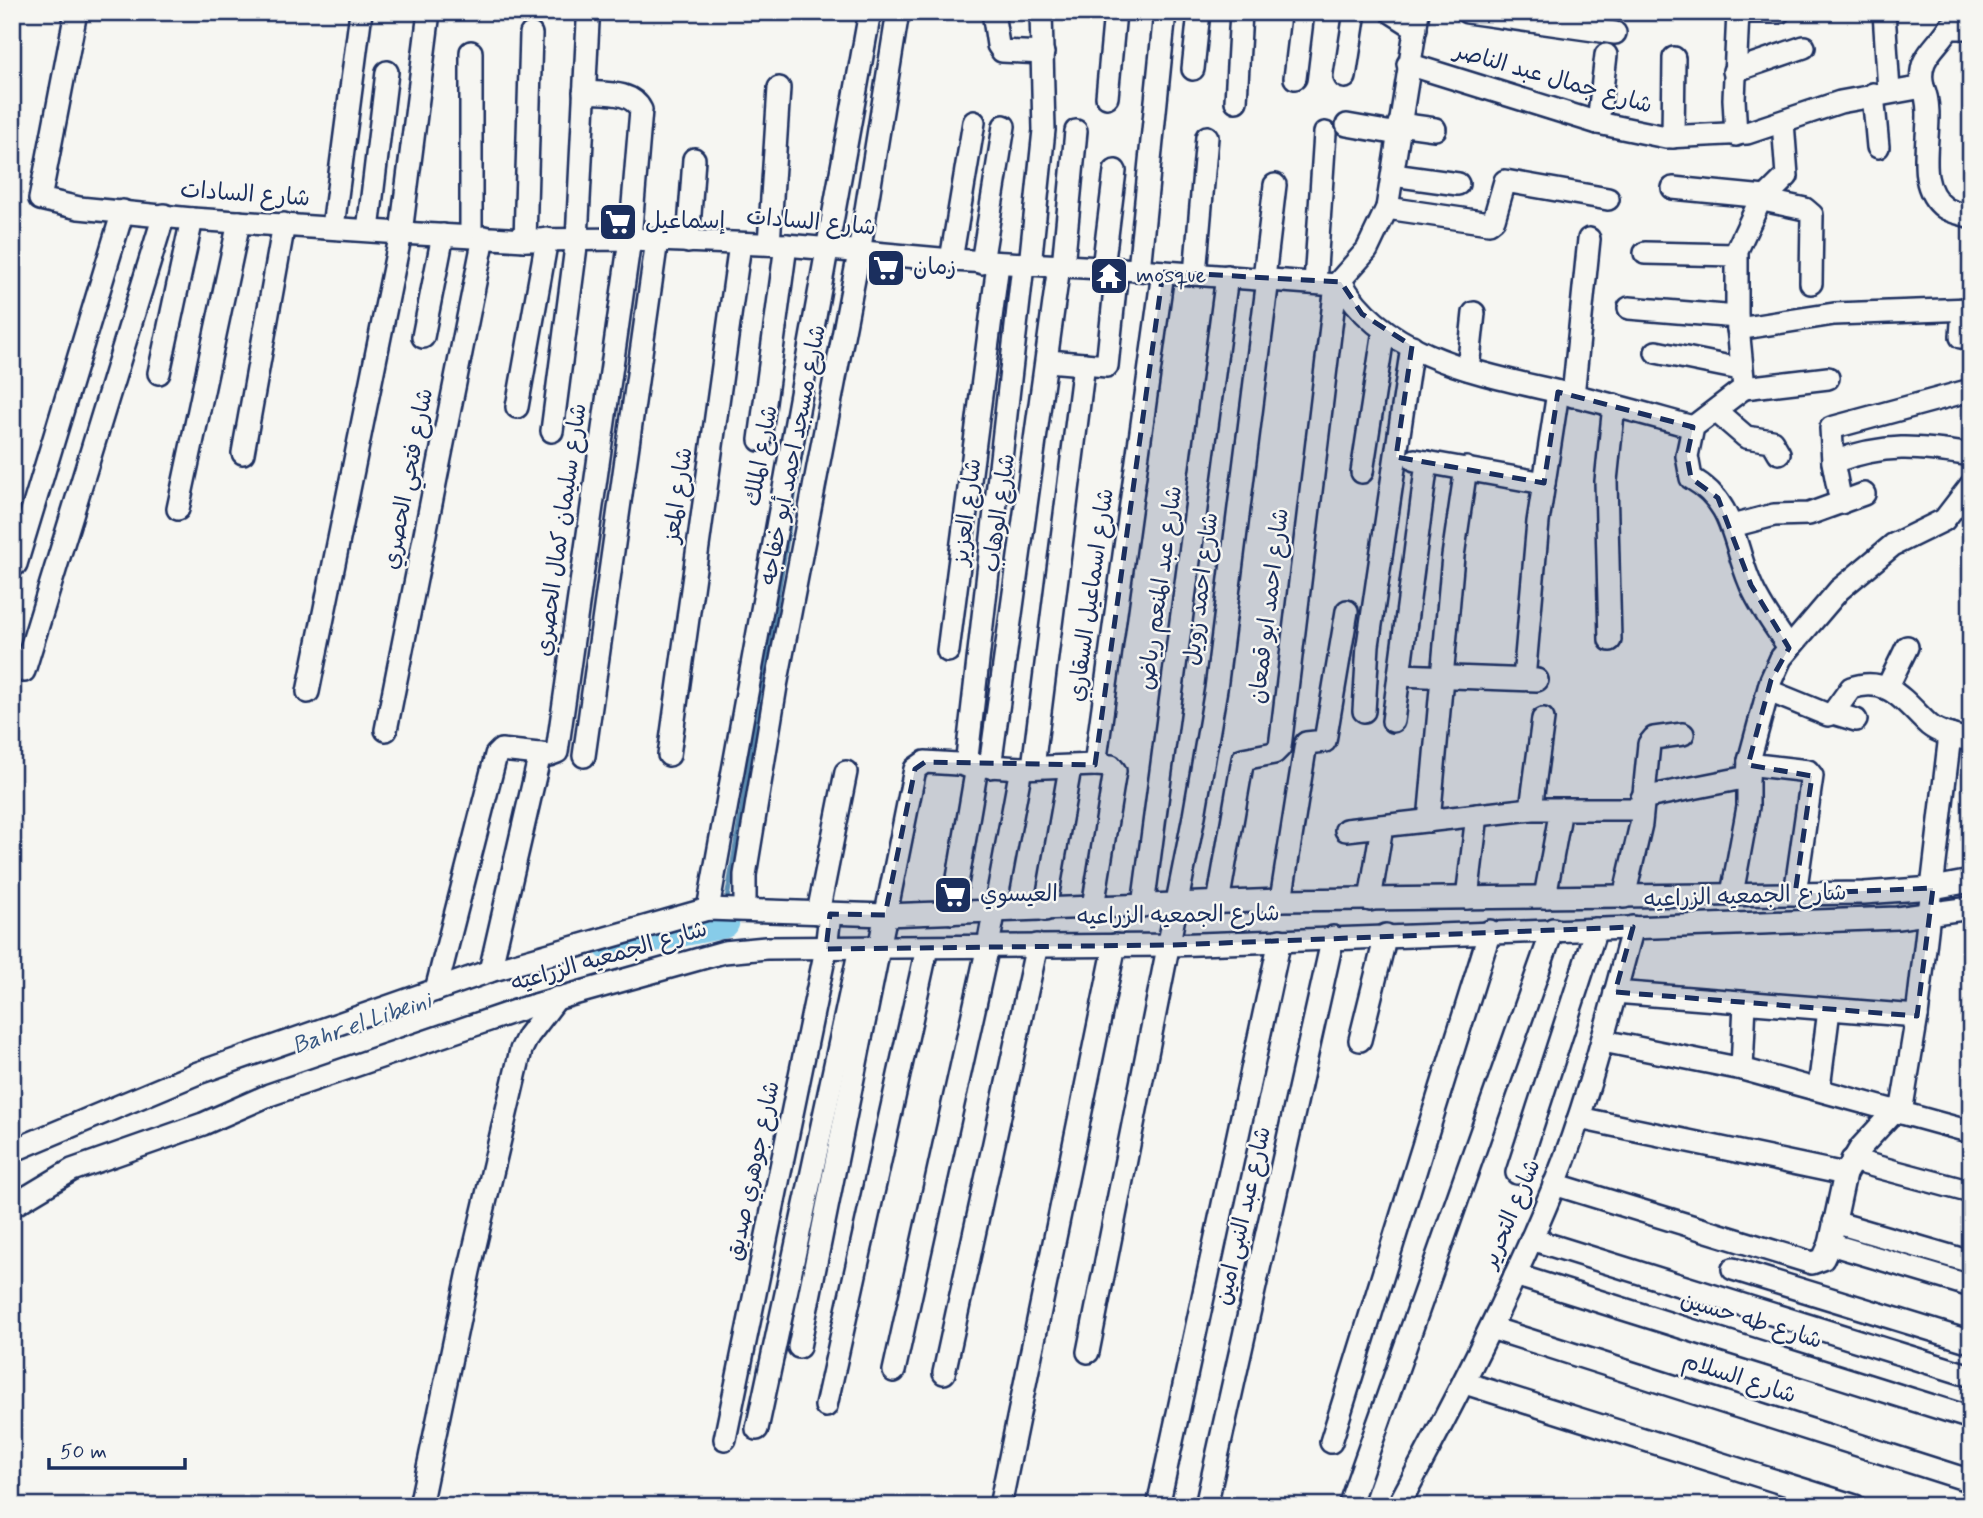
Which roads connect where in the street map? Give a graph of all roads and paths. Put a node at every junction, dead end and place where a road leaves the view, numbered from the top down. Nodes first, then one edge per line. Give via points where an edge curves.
1 (76, 12) edge
2 (361, 12) edge
3 (429, 12) edge
4 (870, 12) edge
5 (898, 12) edge
6 (993, 12) edge
7 (1041, 12) edge
8 (1115, 12) edge
9 (1165, 12) edge
10 (1199, 12) edge
11 (1241, 12) edge
12 (1303, 12) edge
13 (1355, 12) edge
14 (1391, 12) edge
15 (1467, 12) edge
16 (1737, 12) edge
17 (1779, 12) edge
18 (1884, 12) edge
19 (1417, 20) edge
20 (588, 22) dead end
21 (1971, 28) edge
22 (1615, 33) dead end
23 (531, 34) dead end
24 (1804, 47) dead end
25 (471, 52) dead end
26 (1044, 53) junction
27 (1606, 55) dead end
28 (1674, 58) dead end
29 (1408, 64) junction
30 (1193, 69) dead end
31 (1734, 71) junction
32 (387, 72) dead end
33 (1345, 77) dead end
34 (1295, 78) dead end
35 (1923, 87) junction
36 (779, 88) dead end
37 (584, 92) junction
38 (1881, 92) junction
39 (1107, 97) dead end
40 (1236, 101) dead end
41 (974, 122) dead end
42 (1783, 122) junction
43 (1598, 123) junction
44 (1347, 125) dead end
45 (1004, 126) dead end
46 (1398, 129) junction
47 (1435, 129) dead end
48 (1076, 131) dead end
49 (1325, 132) dead end
50 (1736, 135) junction
51 (1207, 136) dead end
52 (1673, 137) junction
53 (1878, 147) dead end
54 (694, 159) dead end
55 (1115, 171) dead end
56 (1393, 175) junction
57 (1458, 184) dead end
58 (1275, 185) dead end
59 (1673, 188) dead end
60 (1764, 198) junction
61 (1608, 199) dead end
62 (1387, 208) junction
63 (123, 211) junction
64 (164, 215) junction
65 (1971, 217) edge
66 (192, 219) junction
67 (239, 222) junction
68 (284, 224) junction
69 (332, 227) junction
70 (368, 230) junction
71 (401, 233) junction
72 (443, 235) junction
73 (477, 237) junction
74 (547, 239) junction
75 (577, 239) junction
76 (630, 239) junction
77 (1588, 239) dead end
78 (525, 240) junction
79 (657, 240) junction
80 (688, 242) junction
81 (740, 243) junction
82 (778, 245) junction
83 (842, 250) junction
84 (1645, 253) dead end
85 (1737, 255) junction
86 (951, 260) junction
87 (990, 263) junction
88 (1027, 265) junction
89 (1061, 266) junction
90 (1110, 269) junction
91 (1139, 270) junction
92 (1163, 272) junction
93 (1195, 274) junction
94 (1227, 276) junction
95 (1266, 279) junction
96 (1811, 283) dead end
97 (1330, 284) junction
98 (1629, 308) dead end
99 (1967, 309) edge
100 (1474, 313) dead end
101 (1737, 323) junction
102 (1384, 330) junction
103 (423, 337) dead end
104 (1961, 337) dead end
105 (1412, 346) junction
106 (1656, 352) dead end
107 (1048, 360) junction
108 (1084, 364) junction
109 (1468, 369) junction
110 (159, 373) dead end
111 (1742, 378) junction
112 (1828, 378) dead end
113 (1971, 390) edge
114 (1565, 394) junction
115 (1614, 405) junction
116 (517, 407) dead end
117 (1717, 412) junction
118 (1693, 427) junction
119 (552, 431) dead end
120 (760, 440) dead end
121 (243, 453) dead end
122 (1779, 453) dead end
123 (1971, 455) edge
124 (1396, 457) junction
125 (1833, 461) junction
126 (1427, 462) junction
127 (1466, 468) junction
128 (1362, 471) dead end
129 (1544, 483) junction
130 (1971, 485) edge
131 (1864, 494) dead end
132 (1841, 503) junction
133 (178, 509) dead end
134 (1732, 526) junction
135 (16, 564) dead end
136 (1347, 611) dead end
137 (1610, 640) dead end
138 (1907, 647) dead end
139 (1788, 648) junction
140 (948, 651) dead end
141 (24, 671) dead end
142 (1399, 674) junction
143 (1443, 676) junction
144 (1887, 688) junction
145 (1769, 691) junction
146 (308, 692) dead end
147 (1364, 711) dead end
148 (1833, 713) junction
149 (1543, 719) dead end
150 (1856, 720) dead end
151 (1393, 721) dead end
152 (386, 730) dead end
153 (1683, 734) dead end
154 (1960, 738) edge
155 (540, 754) junction
156 (668, 755) dead end
157 (584, 756) dead end
158 (1095, 765) junction
159 (978, 766) junction
160 (1027, 768) junction
161 (1070, 768) junction
162 (1748, 769) junction
163 (846, 772) dead end
164 (1642, 803) junction
165 (1560, 808) junction
166 (1531, 809) junction
167 (1477, 815) junction
168 (1429, 821) junction
169 (1382, 826) junction
170 (1346, 830) dead end
171 (1971, 881) edge
172 (1933, 888) junction
173 (1732, 894) junction
174 (1795, 894) junction
175 (1545, 897) junction
176 (1623, 897) junction
177 (1466, 898) junction
178 (1281, 900) junction
179 (1370, 900) junction
180 (1218, 903) junction
181 (1176, 904) junction
182 (1143, 906) junction
183 (1093, 907) junction
184 (745, 908) junction
185 (1971, 908) edge
186 (708, 909) junction
187 (768, 909) junction
188 (1045, 910) junction
189 (996, 912) junction
190 (824, 913) junction
191 (952, 913) junction
192 (885, 915) junction
193 (1929, 916) junction
194 (1633, 927) junction
195 (1553, 929) junction
196 (1596, 929) junction
197 (1490, 931) junction
198 (1386, 936) junction
199 (1333, 937) junction
200 (1280, 940) junction
201 (1037, 945) junction
202 (1115, 945) junction
203 (1171, 945) junction
204 (988, 946) junction
205 (766, 948) junction
206 (870, 948) junction
207 (927, 948) junction
208 (826, 949) junction
209 (490, 971) junction
210 (436, 990) junction
211 (1615, 992) junction
212 (557, 999) junction
213 (1745, 1003) junction
214 (1829, 1010) junction
215 (1917, 1016) junction
216 (1360, 1040) dead end
217 (1603, 1041) junction
218 (1742, 1069) junction
219 (1819, 1088) junction
220 (1899, 1111) junction
221 (1579, 1118) junction
222 (1971, 1132) edge
223 (12, 1151) edge
224 (1849, 1167) junction
225 (1517, 1173) dead end
226 (1555, 1185) junction
227 (1971, 1192) edge
228 (12, 1206) edge
229 (1834, 1223) junction
230 (1531, 1238) junction
231 (1829, 1244) junction
232 (1971, 1262) edge
233 (1733, 1269) dead end
234 (1515, 1275) junction
235 (1971, 1286) edge
236 (1492, 1328) junction
237 (1971, 1342) edge
238 (799, 1347) dead end
239 (1088, 1352) dead end
240 (894, 1371) dead end
241 (944, 1373) dead end
242 (1971, 1376) edge
243 (1465, 1383) junction
244 (826, 1406) dead end
245 (1971, 1418) edge
246 (757, 1429) dead end
247 (725, 1439) dead end
248 (1331, 1442) dead end
249 (1971, 1481) edge
250 (420, 1506) edge
251 (1000, 1506) edge
252 (1158, 1506) edge
253 (1206, 1506) edge
254 (1349, 1506) edge
255 (1398, 1506) edge
256 (1855, 1506) edge

1 - 63 street, شارع السادات via 40,199
2 - 69 street
3 - 71 street
4 - 83 street, شارع الملك
5 - 83 street, شارع مسجد احمد أبو خفاجه
6 - 26 street via 1002,51
7 - 26 street, شارع العزيز
8 - 39 street
9 - 91 street
10 - 30 street
11 - 40 street
12 - 34 street
13 - 33 street
14 - 19 street
15 - 22 street
16 - 17 street
16 - 31 street
18 - 38 street
19 - 29 street
20 - 37 street
21 - 35 street via 1949,28 1924,57
23 - 78 street
24 - 31 street
25 - 73 street, شارع فتحي الحصري
26 - 88 street, شارع العزيز via 1044,130
27 - 43 street
28 - 52 street
29 - 43 street, شارع جمال عبد الناصر
29 - 46 street
31 - 50 street
32 - 70 street
35 - 38 street, شارع جمال عبد الناصر
35 - 65 street via 1930,120 1926,180 1944,208
36 - 82 street
37 - 75 street
37 - 76 street via 627,96 640,110
38 - 42 street, شارع جمال عبد الناصر
38 - 53 street
41 - 86 street
42 - 50 street, شارع جمال عبد الناصر
42 - 60 street via 1787,176
43 - 52 street, شارع جمال عبد الناصر
44 - 46 street
45 - 87 street
46 - 47 street
46 - 56 street
48 - 89 street, شارع الوهاب
49 - 97 street
50 - 52 street, شارع جمال عبد الناصر
51 - 93 street
54 - 80 street
55 - 90 street
56 - 57 street
56 - 62 street
58 - 95 street, شارع احمد زويل
59 - 60 street
60 - 85 street
60 - 96 street via 1812,215
61 - 62 street via 1505,181 1489,223
62 - 97 street via 1367,250
63 - 64 street, شارع السادات
63 - 135 street
64 - 66 street, شارع السادات
64 - 141 street
66 - 67 street, شارع السادات
66 - 110 street
67 - 68 street, شارع السادات
67 - 133 street
68 - 69 street, شارع السادات
68 - 121 street
69 - 70 street, شارع السادات
70 - 71 street, شارع السادات
71 - 72 street, شارع السادات
71 - 146 street
72 - 73 street, شارع السادات
72 - 103 street
73 - 78 street, شارع السادات
73 - 152 street, شارع فتحي الحصري
74 - 75 street, شارع السادات
74 - 78 street, شارع السادات
74 - 116 street
75 - 76 street, شارع السادات
75 - 119 street
76 - 79 street, شارع السادات
76 - 155 street, شارع سليمان كمال الحصري via 557,752
77 - 114 street
79 - 80 street, شارع السادات
79 - 157 street
80 - 81 street, شارع السادات
81 - 82 street, شارع السادات
81 - 156 street, شارع المعز
82 - 83 street, شارع السادات
82 - 120 street
83 - 86 street, شارع السادات
83 - 184 street, شارع مسجد احمد أبو خفاجه via 745,875
83 - 186 street, شارع الملك
84 - 85 street
85 - 101 street
86 - 87 street, شارع السادات
87 - 88 street, شارع السادات
87 - 140 street
88 - 89 street, شارع السادات
88 - 159 street, شارع العزيز
89 - 90 street, شارع السادات
89 - 107 street, شارع الوهاب
90 - 91 street, شارع السادات
90 - 108 street via 1107,366
91 - 92 street, شارع السادات
92 - 93 street, شارع السادات
92 - 158 street, شارع اسماعيل السقاري
93 - 94 street, شارع السادات
94 - 95 street, شارع السادات
94 - 182 street, شارع عبد المنعم رياض
95 - 97 street, شارع السادات
95 - 181 street, شارع احمد زويل via 1216,689
97 - 102 street
97 - 180 street, شارع احمد ابو قمعان via 1280,747 1274,753 1243,759
98 - 101 street
99 - 101 street
99 - 104 street
100 - 109 street
101 - 111 street
102 - 105 street
102 - 128 street
105 - 109 street
105 - 124 street
106 - 111 street
107 - 108 street
107 - 159 street, شارع الوهاب
108 - 160 street
109 - 114 street
111 - 112 street
111 - 117 street
113 - 125 street via 1834,427 1830,431
114 - 115 street
114 - 129 street
115 - 118 street
115 - 137 street via 1606,481
117 - 118 street
117 - 122 street via 1746,437 1772,441
118 - 134 street via 1687,456 1691,478 1718,498
123 - 125 street via 1891,446
124 - 126 street
124 - 147 street via 1368,645
125 - 132 street
126 - 127 street
126 - 142 street
127 - 129 street
127 - 143 street
129 - 143 street via 1530,679
130 - 139 street via 1944,520 1893,545 1839,590
131 - 132 street
132 - 134 street via 1809,514 1774,514
134 - 139 street via 1751,585
136 - 178 street via 1325,741 1306,743
138 - 144 street
139 - 145 street via 1775,668
142 - 143 street
142 - 151 street
143 - 168 street
144 - 148 street via 1875,684 1851,688
144 - 154 street via 1907,700 1931,727
145 - 148 street via 1826,715
145 - 162 street
148 - 150 street
149 - 166 street
153 - 164 street via 1651,741
154 - 172 street
155 - 209 street
155 - 210 street via 499,751
158 - 161 street
158 - 183 street via 1111,766 1115,771
159 - 160 street
159 - 191 street, شارع العزيز
159 - 192 street via 925,762 915,769
160 - 161 street
160 - 189 street
161 - 188 street
162 - 164 street
162 - 173 street via 1748,807
162 - 174 street via 1756,765 1808,771 1812,776
163 - 190 street, شارع جوهري صديق
164 - 165 street
164 - 176 street
165 - 166 street
165 - 175 street
166 - 167 street
167 - 168 street
167 - 177 street
168 - 169 street
169 - 170 street
169 - 179 street
171 - 172 street, شارع الجمعيه الزراعيه
172 - 174 street, شارع الجمعيه الزراعيه
172 - 193 street
173 - 174 street, شارع الجمعيه الزراعيه
173 - 176 street, شارع الجمعيه الزراعيه
175 - 176 street, شارع الجمعيه الزراعيه
175 - 177 street, شارع الجمعيه الزراعيه
177 - 179 street, شارع الجمعيه الزراعيه
178 - 179 street, شارع الجمعيه الزراعيه
178 - 180 street, شارع الجمعيه الزراعيه
180 - 181 street, شارع الجمعيه الزراعيه
181 - 182 street, شارع الجمعيه الزراعيه
181 - 203 street, شارع احمد زويل
182 - 183 street, شارع الجمعيه الزراعيه
183 - 188 street, شارع الجمعيه الزراعيه
184 - 186 street, شارع الجمعيه الزراعيه
184 - 187 street, شارع الجمعيه الزراعيه
185 - 193 street, شارع الجمعيه الزراعيه
186 - 209 street, شارع الجمعيه الزراعيه
187 - 190 street, شارع الجمعيه الزراعيه
187 - 205 street
188 - 189 street, شارع الجمعيه الزراعيه
189 - 191 street, شارع الجمعيه الزراعيه
189 - 204 street
190 - 192 street, شارع الجمعيه الزراعيه
190 - 208 street, شارع جوهري صديق
191 - 192 street, شارع الجمعيه الزراعيه
192 - 206 street
193 - 194 street, شارع الجمعيه الزراعيه
193 - 215 street
194 - 196 street, شارع الجمعيه الزراعيه
194 - 211 street, شارع التحرير
195 - 196 street, شارع الجمعيه الزراعيه
195 - 197 street, شارع الجمعيه الزراعيه
195 - 254 street
196 - 225 street
197 - 198 street, شارع الجمعيه الزراعيه
197 - 248 street
198 - 199 street, شارع الجمعيه الزراعيه
198 - 216 street
199 - 200 street, شارع الجمعيه الزراعيه
199 - 253 street, شارع عبد النبى امين
200 - 203 street, شارع الجمعيه الزراعيه
200 - 252 street
201 - 202 street, شارع الجمعيه الزراعيه
201 - 204 street, شارع الجمعيه الزراعيه
201 - 241 street
202 - 203 street, شارع الجمعيه الزراعيه
202 - 251 street
203 - 239 street, شارع احمد زويل
204 - 207 street, شارع الجمعيه الزراعيه
204 - 240 street
205 - 208 street, شارع الجمعيه الزراعيه
205 - 212 street, شارع الجمعيه الزراعيه via 724,952
206 - 207 street, شارع الجمعيه الزراعيه
206 - 208 street, شارع الجمعيه الزراعيه
206 - 238 street
206 - 246 street
207 - 244 street
208 - 247 street, شارع جوهري صديق
209 - 210 street, شارع الجمعيه الزراعيه
210 - 223 street, شارع الجمعيه الزراعيه via 198,1073
211 - 213 street
211 - 217 street, شارع التحرير
212 - 228 street, شارع الجمعيه الزراعيه via 269,1094 204,1124 72,1170
212 - 250 street via 521,1050
213 - 214 street
213 - 218 street
214 - 215 street
214 - 219 street
215 - 220 street
217 - 218 street
217 - 221 street, شارع التحرير
218 - 219 street
219 - 220 street
220 - 222 street
220 - 224 street
221 - 224 street
221 - 226 street, شارع التحرير
224 - 227 street
224 - 229 street
226 - 230 street, شارع التحرير
226 - 231 street via 1812,1263 1823,1259
229 - 231 street
229 - 232 street
230 - 234 street, شارع التحرير
230 - 242 street
231 - 235 street
233 - 237 street
234 - 236 street, شارع التحرير
234 - 245 street, شارع طه حسين
236 - 243 street, شارع التحرير
236 - 249 street, شارع السلام
243 - 255 street, شارع التحرير
243 - 256 street

